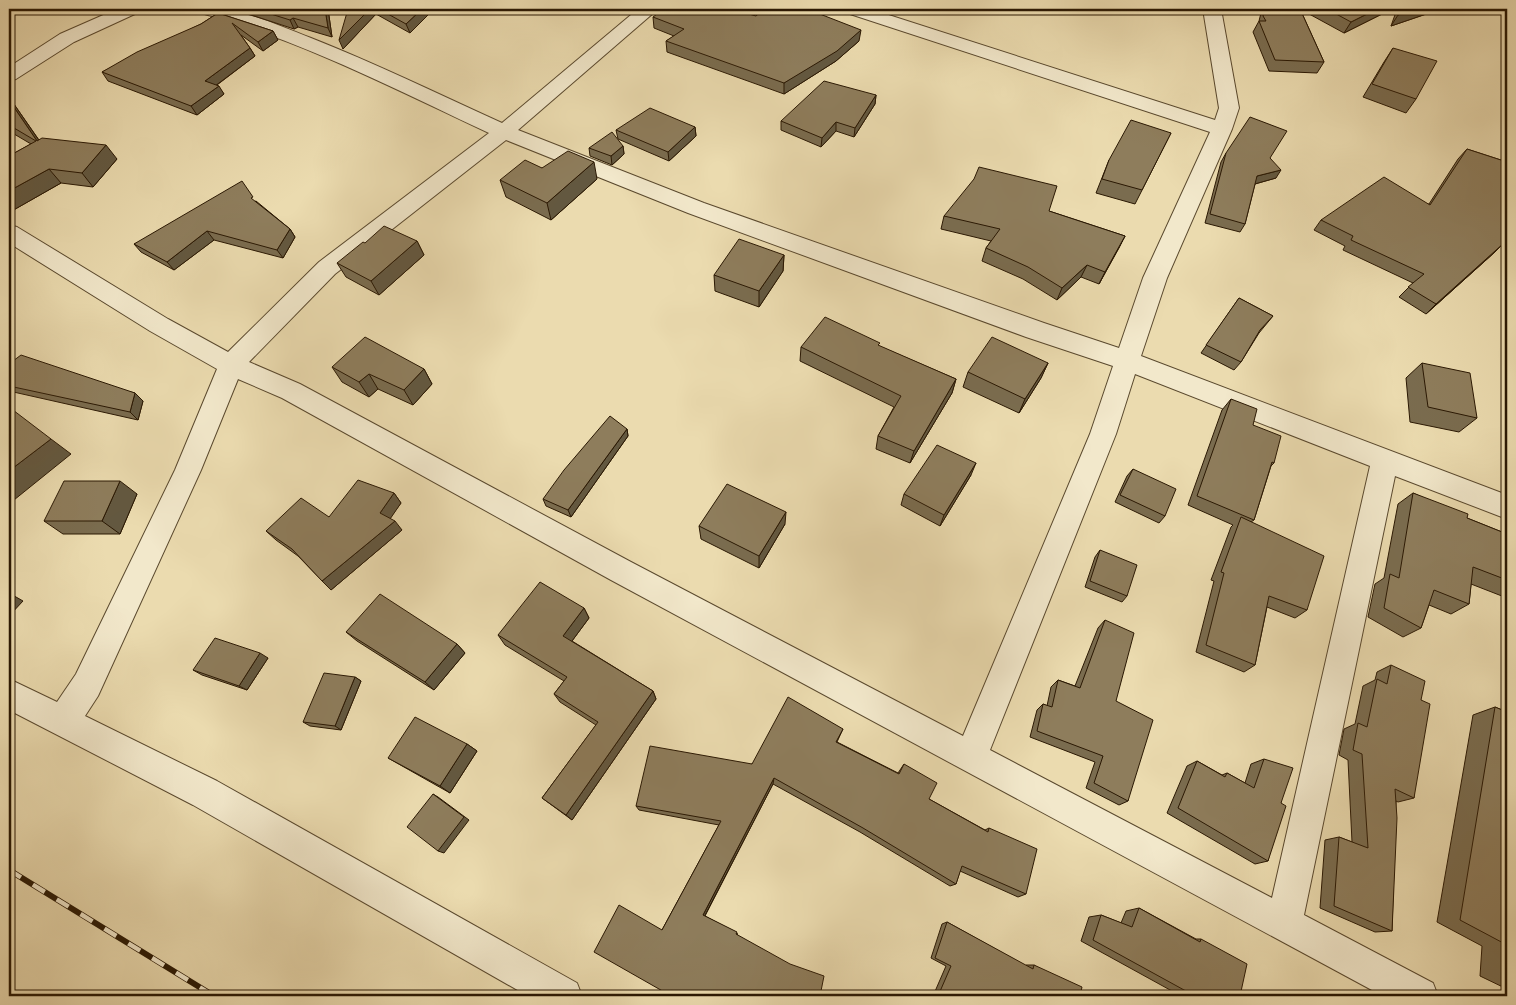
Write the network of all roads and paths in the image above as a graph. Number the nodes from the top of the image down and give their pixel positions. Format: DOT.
graph roads {
  1 [pos="131,9"];
  2 [pos="207,9"];
  3 [pos="649,9"];
  4 [pos="853,9"];
  5 [pos="1212,9"];
  6 [pos="240,15"];
  7 [pos="9,75"];
  8 [pos="1222,129"];
  9 [pos="503,132"];
  10 [pos="9,233"];
  11 [pos="1128,361"];
  12 [pos="231,365"];
  13 [pos="1385,460"];
  14 [pos="1507,507"];
  15 [pos="9,694"];
  16 [pos="62,722"];
  17 [pos="971,757"];
  18 [pos="1284,924"];
  19 [pos="564,996"];
  20 [pos="1420,996"];
  1 -- 7 [label="street"];
  2 -- 6 [label="street"];
  3 -- 9 [label="street"];
  4 -- 8 [label="street"];
  5 -- 8 [label="street"];
  6 -- 9 [label="street"];
  8 -- 11 [label="street"];
  9 -- 11 [label="street"];
  9 -- 12 [label="street"];
  10 -- 12 [label="street"];
  11 -- 13 [label="street"];
  11 -- 17 [label="street"];
  12 -- 16 [label="street"];
  12 -- 17 [label="street"];
  13 -- 14 [label="street"];
  13 -- 18 [label="street"];
  15 -- 16 [label="street"];
  16 -- 19 [label="street"];
  17 -- 18 [label="street"];
  18 -- 20 [label="street"];
}
